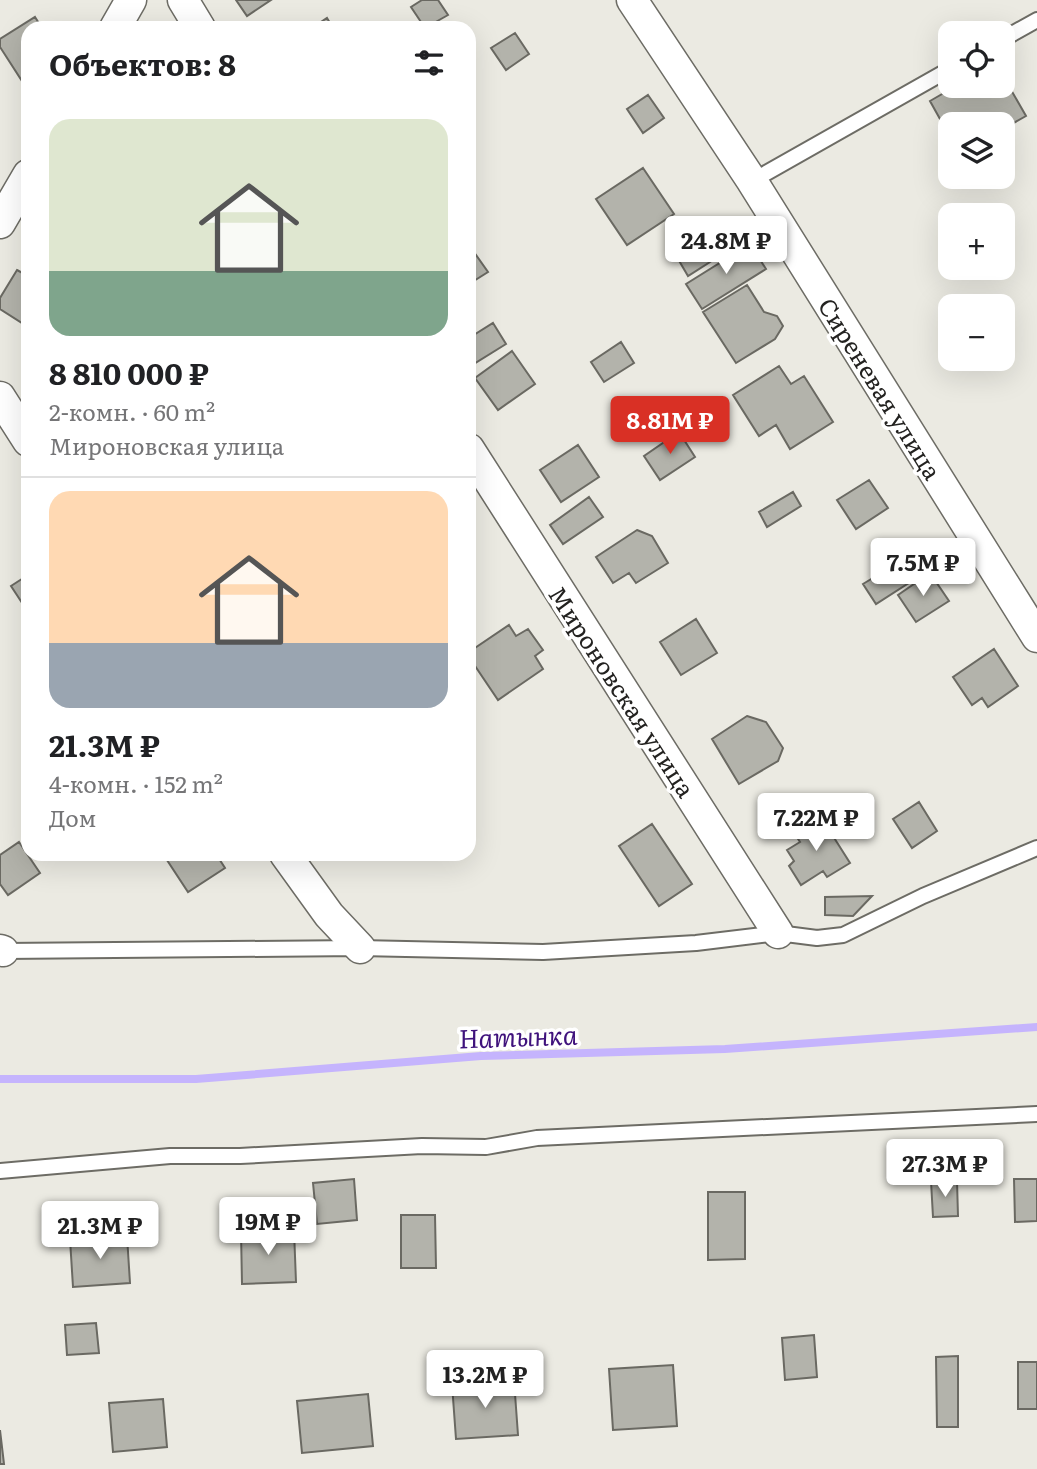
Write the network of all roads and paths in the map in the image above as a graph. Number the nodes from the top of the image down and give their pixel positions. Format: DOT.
graph roads {
  1 [pos="131,0"];
  2 [pos="183,0"];
  3 [pos="632,0"];
  4 [pos="1037,20"];
  5 [pos="119,21"];
  6 [pos="196,21"];
  7 [pos="1015,32"];
  8 [pos="938,76"];
  9 [pos="752,181"];
  10 [pos="21,187"];
  11 [pos="0,223"];
  12 [pos="0,397"];
  13 [pos="21,430"];
  14 [pos="476,460"];
  15 [pos="1037,637"];
  16 [pos="1037,848"];
  17 [pos="290,861"];
  18 [pos="778,933"];
  19 [pos="360,948"];
  20 [pos="2,951"];
  21 [pos="1037,1114"];
  22 [pos="0,1171"];
  1 -- 5 [label="street"];
  2 -- 6 [label="street"];
  3 -- 9 [label="street, Сиреневая улица"];
  4 -- 7 [label="lane"];
  8 -- 9 [label="lane"];
  9 -- 15 [label="street, Сиреневая улица"];
  10 -- 11 [label="street"];
  12 -- 13 [label="street"];
  14 -- 18 [label="street, Мироновская улица"];
  16 -- 18 [label="lane"];
  17 -- 19 [label="street"];
  18 -- 19 [label="lane"];
  19 -- 20 [label="lane"];
  21 -- 22 [label="lane"];
}
